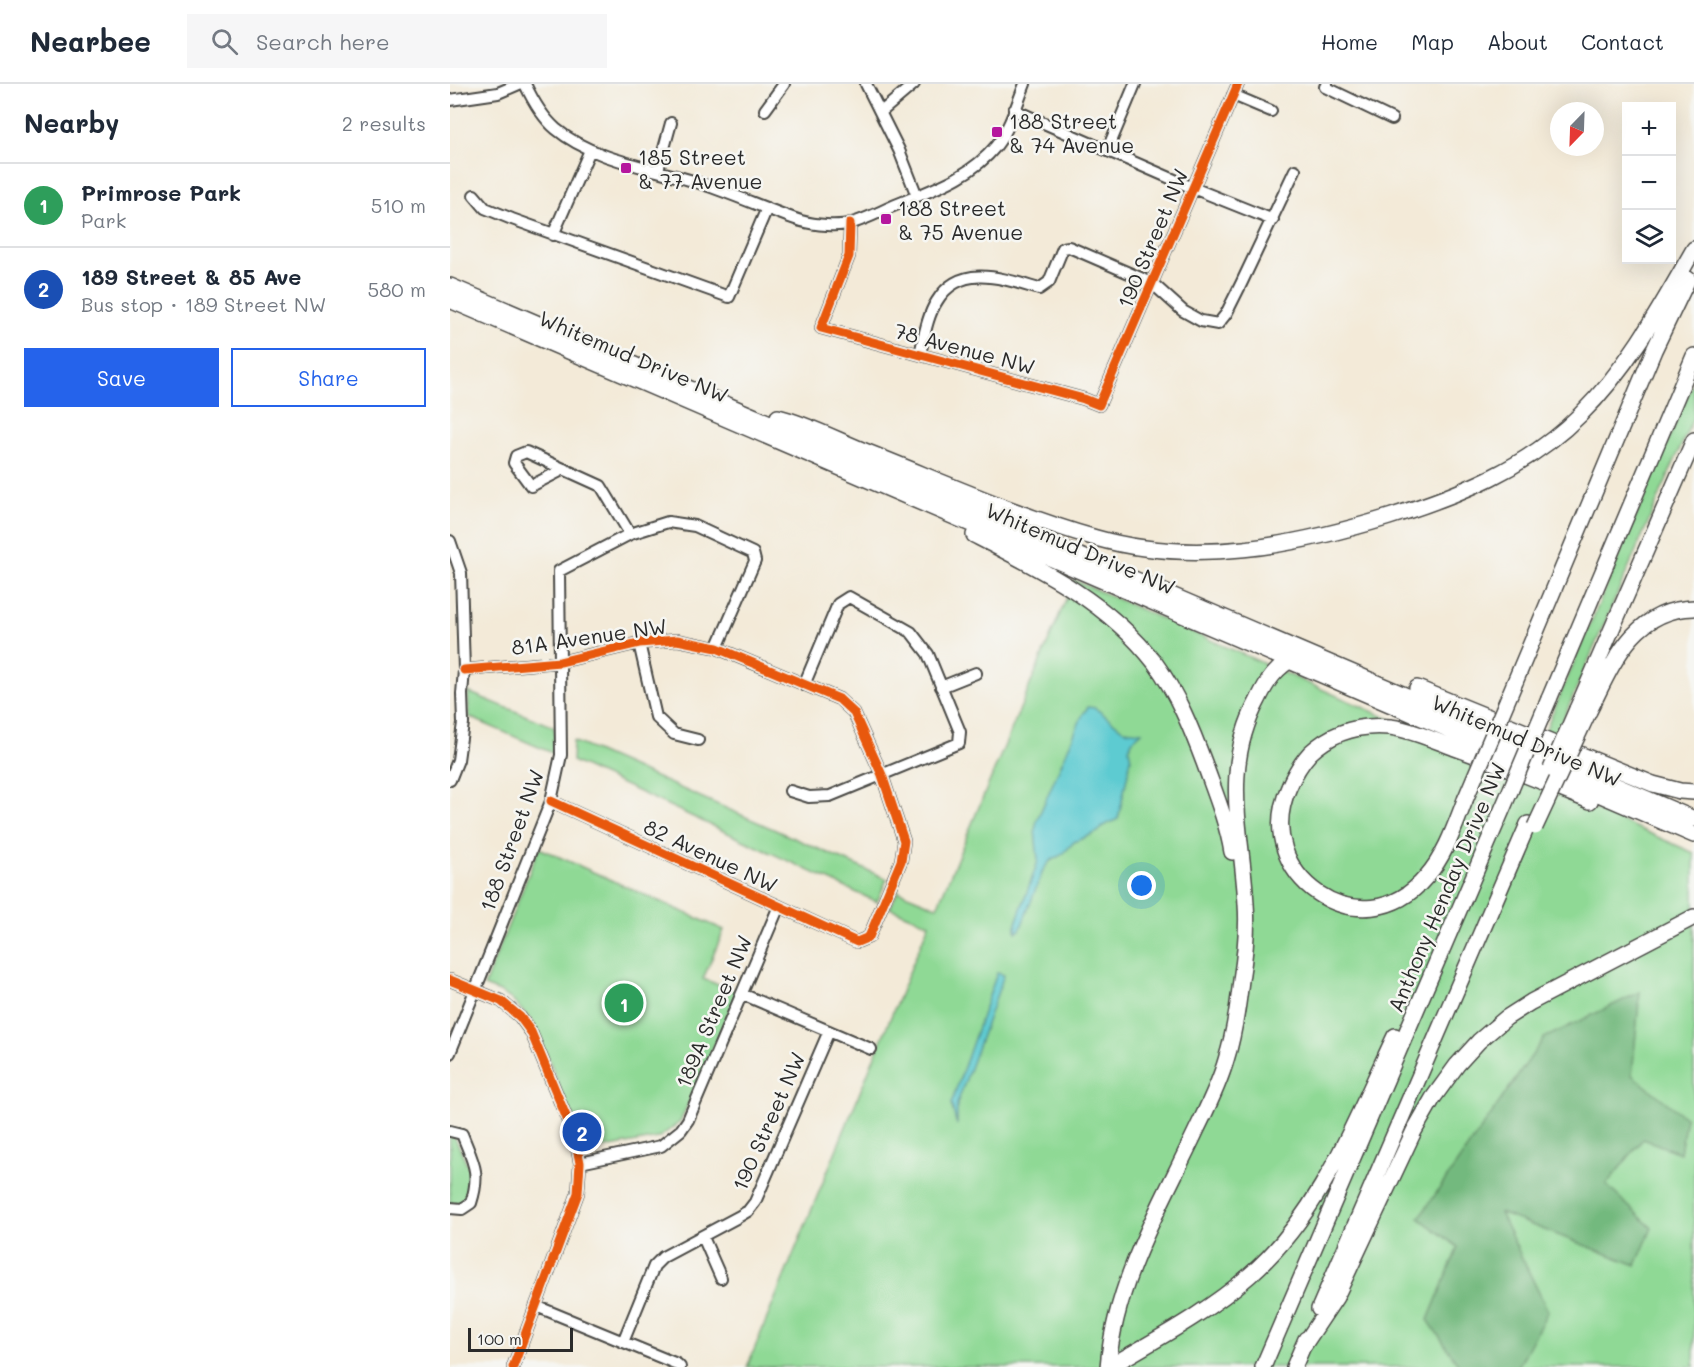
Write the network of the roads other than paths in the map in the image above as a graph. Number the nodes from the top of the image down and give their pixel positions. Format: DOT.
graph roads {
  1 [pos="519,84"];
  2 [pos="525,84"];
  3 [pos="784,84"];
  4 [pos="866,84"];
  5 [pos="914,84"];
  6 [pos="1026,84"];
  7 [pos="1135,84"];
  8 [pos="1326,85"];
  9 [pos="1236,89"];
  10 [pos="450,100"];
  11 [pos="765,110"];
  12 [pos="1014,110"];
  13 [pos="1271,111"];
  14 [pos="881,112"];
  15 [pos="1392,119"];
  16 [pos="671,123"];
  17 [pos="590,150"];
  18 [pos="1107,151"];
  19 [pos="658,170"];
  20 [pos="1295,170"];
  21 [pos="1194,189"];
  22 [pos="474,195"];
  23 [pos="917,196"];
  24 [pos="767,208"];
  25 [pos="1273,220"];
  26 [pos="850,224"];
  27 [pos="553,235"];
  28 [pos="1694,249"];
  29 [pos="1694,266"];
  30 [pos="1152,283"];
  31 [pos="450,286"];
  32 [pos="450,300"];
  33 [pos="920,354"];
  34 [pos="1694,356"];
  35 [pos="1099,405"];
  36 [pos="732,407"];
  37 [pos="1694,440"];
  38 [pos="836,465"];
  39 [pos="564,468"];
  40 [pos="630,534"];
  41 [pos="450,541"];
  42 [pos="450,599"];
  43 [pos="462,599"];
  44 [pos="1181,599"];
  45 [pos="1694,608"];
  46 [pos="639,643"];
  47 [pos="717,648"];
  48 [pos="1309,653"];
  49 [pos="1290,660"];
  50 [pos="560,662"];
  51 [pos="464,670"];
  52 [pos="976,673"];
  53 [pos="804,685"];
  54 [pos="941,687"];
  55 [pos="1583,711"];
  56 [pos="698,740"];
  57 [pos="454,758"];
  58 [pos="882,775"];
  59 [pos="450,780"];
  60 [pos="790,791"];
  61 [pos="1694,792"];
  62 [pos="550,801"];
  63 [pos="1694,819"];
  64 [pos="1694,835"];
  65 [pos="1694,843"];
  66 [pos="779,906"];
  67 [pos="1694,917"];
  68 [pos="857,942"];
  69 [pos="1435,966"];
  70 [pos="450,980"];
  71 [pos="1242,980"];
  72 [pos="475,990"];
  73 [pos="742,994"];
  74 [pos="828,1031"];
  75 [pos="871,1050"];
  76 [pos="450,1053"];
  77 [pos="450,1131"];
  78 [pos="580,1163"];
  79 [pos="450,1208"];
  80 [pos="703,1237"];
  81 [pos="721,1278"];
  82 [pos="536,1306"];
  83 [pos="623,1342"];
  84 [pos="1302,1348"];
  85 [pos="513,1367"];
  86 [pos="680,1367"];
  87 [pos="1108,1367"];
  88 [pos="1263,1367"];
  89 [pos="1294,1367"];
  1 -- 10 [label="street"];
  2 -- 17 [label="street"];
  3 -- 11 [label="street"];
  4 -- 14 [label="street"];
  5 -- 14 [label="street"];
  6 -- 12 [label="street"];
  7 -- 18 [label="street"];
  8 -- 15 [label="street"];
  9 -- 13 [label="street"];
  9 -- 21 [label="street, 190 Street NW"];
  12 -- 18 [label="street"];
  12 -- 23 [label="street"];
  14 -- 23 [label="street"];
  16 -- 19 [label="street"];
  17 -- 19 [label="street"];
  17 -- 27 [label="street"];
  18 -- 21 [label="street"];
  19 -- 24 [label="street"];
  20 -- 25 [label="street"];
  21 -- 25 [label="street"];
  21 -- 30 [label="street, 190 Street NW"];
  22 -- 27 [label="street"];
  23 -- 26 [label="street"];
  24 -- 26 [label="street"];
  24 -- 27 [label="street"];
  25 -- 30 [label="street"];
  26 -- 33 [label="street, 78 Avenue NW"];
  28 -- 36 [label="highway"];
  29 -- 65 [label="highway, bridge"];
  30 -- 33 [label="street"];
  30 -- 35 [label="street, 190 Street NW"];
  31 -- 36 [label="highway, Whitemud Drive NW"];
  32 -- 38 [label="highway, Whitemud Drive NW"];
  33 -- 35 [label="street, 78 Avenue NW"];
  34 -- 69 [label="highway, Anthony Henday Drive NW, bridge"];
  36 -- 44 [label="highway, Whitemud Drive NW"];
  37 -- 55 [label="highway"];
  38 -- 49 [label="highway, Whitemud Drive NW"];
  38 -- 71 [label="highway"];
  39 -- 40 [label="street"];
  40 -- 47 [label="street, 188 Street NW"];
  40 -- 50 [label="street, 188 Street NW"];
  41 -- 43 [label="street"];
  42 -- 43 [label="street"];
  43 -- 51 [label="street"];
  44 -- 48 [label="highway, Whitemud Drive NW"];
  44 -- 61 [label="highway"];
  45 -- 55 [label="highway"];
  46 -- 47 [label="street, 81A Avenue NW"];
  46 -- 50 [label="street, 81A Avenue NW"];
  46 -- 56 [label="street"];
  47 -- 53 [label="street, 81A Avenue NW"];
  48 -- 49 [label="highway"];
  48 -- 63 [label="highway, Whitemud Drive NW"];
  49 -- 64 [label="highway, Whitemud Drive NW"];
  49 -- 71 [label="highway"];
  50 -- 51 [label="street, 81A Avenue NW"];
  50 -- 62 [label="street, 188 Street NW"];
  51 -- 57 [label="street"];
  52 -- 54 [label="street"];
  53 -- 54 [label="street"];
  53 -- 58 [label="street, 81A Avenue NW"];
  54 -- 58 [label="street"];
  55 -- 84 [label="highway, bridge"];
  57 -- 59 [label="street"];
  58 -- 60 [label="street"];
  58 -- 68 [label="street, 81A Avenue NW"];
  62 -- 66 [label="street, 82 Avenue NW"];
  62 -- 72 [label="street, 188 Street NW"];
  66 -- 68 [label="street, 82 Avenue NW"];
  66 -- 73 [label="street, 189A Street NW"];
  67 -- 84 [label="highway"];
  69 -- 87 [label="highway"];
  69 -- 88 [label="highway, Anthony Henday Drive NW"];
  70 -- 72 [label="street"];
  71 -- 87 [label="highway"];
  72 -- 76 [label="street, 188 Street NW"];
  72 -- 78 [label="street"];
  73 -- 74 [label="street"];
  73 -- 78 [label="street, 189A Street NW"];
  74 -- 75 [label="street"];
  74 -- 80 [label="street, 190 Street NW"];
  77 -- 79 [label="street"];
  78 -- 82 [label="street"];
  80 -- 81 [label="street"];
  80 -- 83 [label="street, 190 Street NW"];
  82 -- 83 [label="street"];
  82 -- 85 [label="street"];
  83 -- 86 [label="street"];
  84 -- 89 [label="highway"];
}
